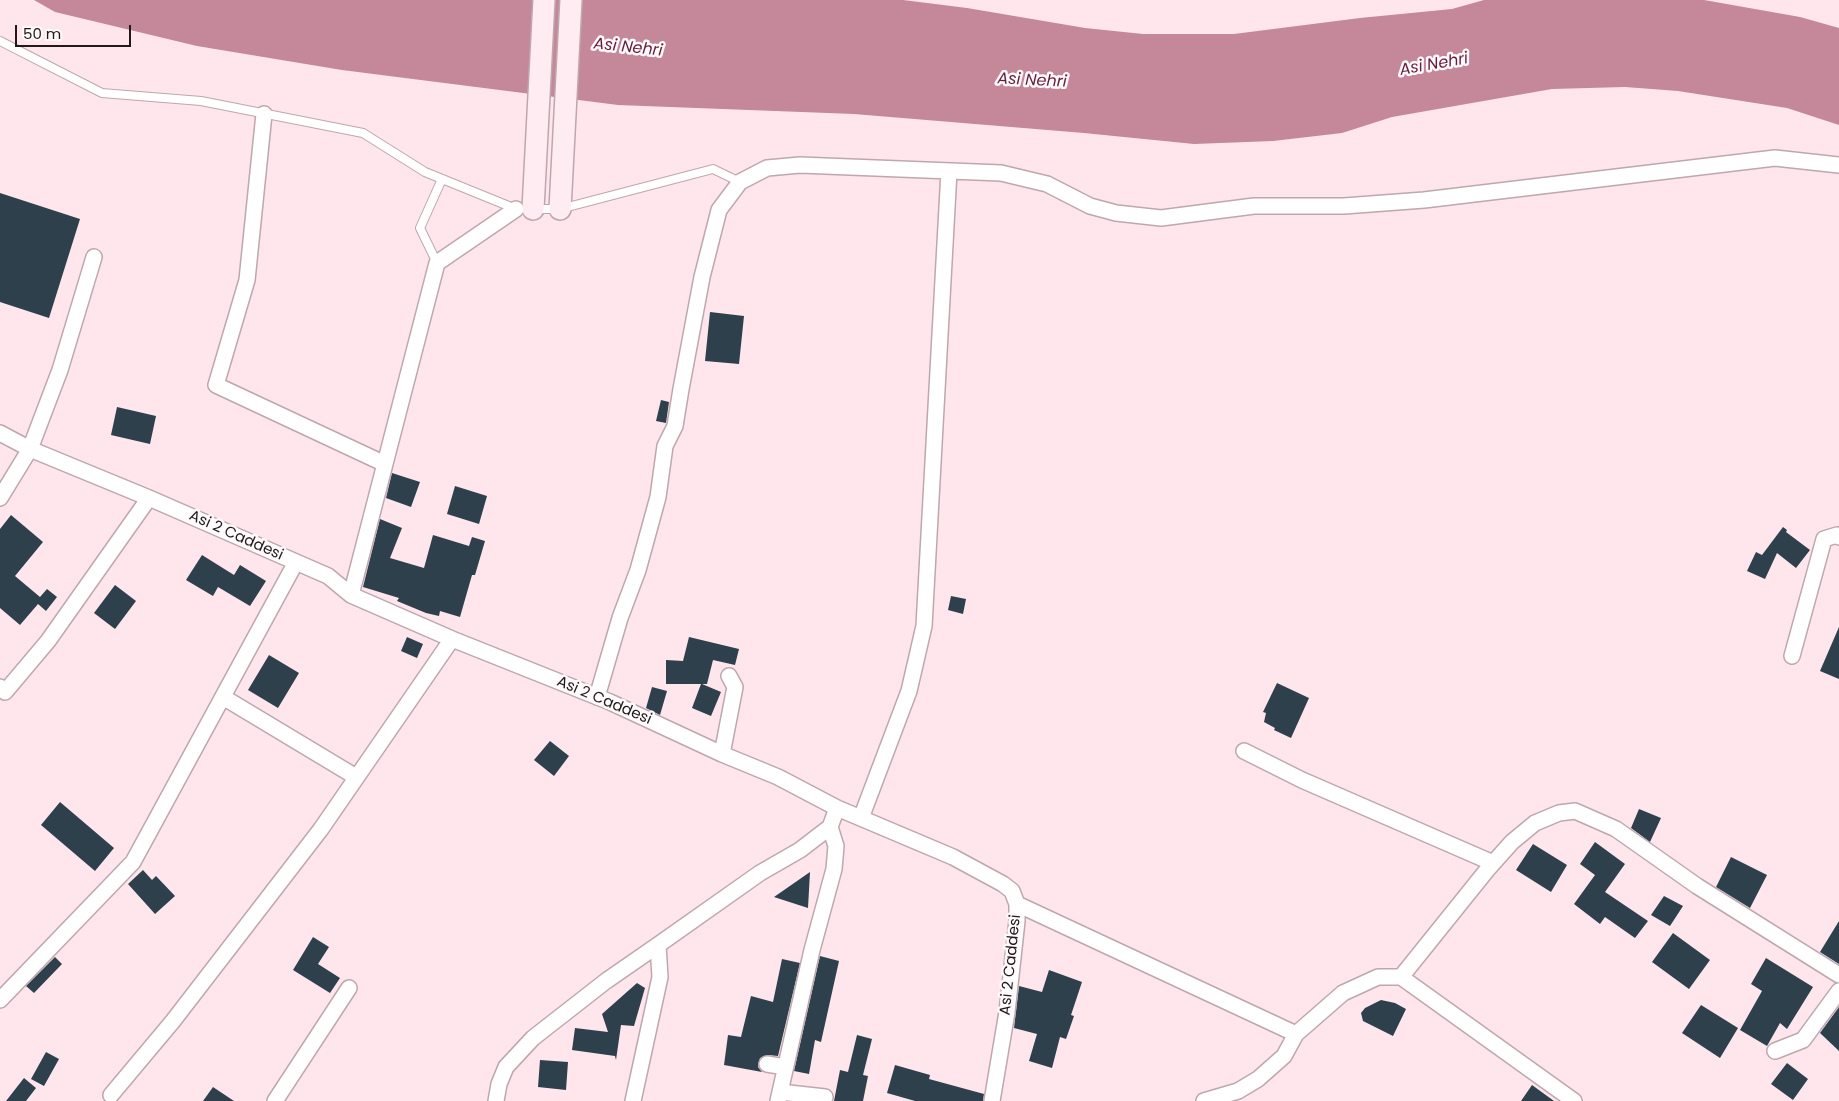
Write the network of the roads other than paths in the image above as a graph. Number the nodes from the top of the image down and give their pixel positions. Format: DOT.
graph roads {
  1 [pos="544,0"];
  2 [pos="571,0"];
  3 [pos="0,41"];
  4 [pos="264,114"];
  5 [pos="1839,165"];
  6 [pos="949,171"];
  7 [pos="442,179"];
  8 [pos="740,182"];
  9 [pos="524,209"];
  10 [pos="560,209"];
  11 [pos="94,257"];
  12 [pos="437,263"];
  13 [pos="0,433"];
  14 [pos="30,449"];
  15 [pos="385,464"];
  16 [pos="0,498"];
  17 [pos="149,498"];
  18 [pos="1839,537"];
  19 [pos="296,562"];
  20 [pos="351,595"];
  21 [pos="452,639"];
  22 [pos="1792,656"];
  23 [pos="729,676"];
  24 [pos="2,692"];
  25 [pos="223,697"];
  26 [pos="597,697"];
  27 [pos="1244,751"];
  28 [pos="722,754"];
  29 [pos="356,777"];
  30 [pos="837,808"];
  31 [pos="861,818"];
  32 [pos="830,827"];
  33 [pos="1493,863"];
  34 [pos="1016,904"];
  35 [pos="658,944"];
  36 [pos="1839,975"];
  37 [pos="1401,977"];
  38 [pos="349,988"];
  39 [pos="1839,991"];
  40 [pos="0,1000"];
  41 [pos="1296,1034"];
  42 [pos="1775,1051"];
  43 [pos="767,1064"];
  44 [pos="785,1067"];
  45 [pos="779,1097"];
  46 [pos="824,1097"];
  47 [pos="113,1099"];
  48 [pos="275,1101"];
  49 [pos="496,1101"];
  50 [pos="633,1101"];
  51 [pos="992,1101"];
  52 [pos="1204,1101"];
  53 [pos="1574,1101"];
  1 -- 9 [label="street"];
  2 -- 10 [label="street"];
  3 -- 4 [label="lane"];
  4 -- 7 [label="lane"];
  4 -- 15 [label="street"];
  5 -- 6 [label="street"];
  6 -- 8 [label="street"];
  6 -- 31 [label="street"];
  7 -- 9 [label="lane"];
  7 -- 12 [label="lane"];
  8 -- 10 [label="lane"];
  8 -- 26 [label="street"];
  9 -- 10 [label="lane"];
  9 -- 12 [label="street"];
  11 -- 14 [label="street"];
  12 -- 15 [label="street"];
  13 -- 14 [label="street, Asi 2 Caddesi"];
  14 -- 16 [label="street"];
  14 -- 17 [label="street, Asi 2 Caddesi"];
  15 -- 20 [label="street"];
  17 -- 19 [label="street, Asi 2 Caddesi"];
  17 -- 24 [label="street"];
  18 -- 22 [label="street"];
  19 -- 20 [label="street, Asi 2 Caddesi"];
  19 -- 25 [label="street"];
  20 -- 21 [label="street, Asi 2 Caddesi"];
  21 -- 26 [label="street, Asi 2 Caddesi"];
  21 -- 29 [label="street"];
  23 -- 28 [label="street"];
  25 -- 29 [label="street"];
  25 -- 40 [label="street"];
  26 -- 28 [label="street, Asi 2 Caddesi"];
  27 -- 33 [label="street"];
  28 -- 30 [label="street, Asi 2 Caddesi"];
  29 -- 47 [label="street"];
  30 -- 31 [label="street, Asi 2 Caddesi"];
  30 -- 32 [label="street"];
  31 -- 34 [label="street, Asi 2 Caddesi"];
  32 -- 35 [label="street"];
  32 -- 44 [label="street"];
  33 -- 36 [label="street"];
  33 -- 37 [label="street"];
  34 -- 41 [label="street"];
  34 -- 51 [label="street, Asi 2 Caddesi"];
  35 -- 49 [label="street"];
  35 -- 50 [label="street"];
  37 -- 41 [label="street"];
  37 -- 53 [label="street"];
  38 -- 48 [label="street"];
  39 -- 42 [label="street"];
  41 -- 52 [label="street"];
  43 -- 44 [label="street"];
  44 -- 45 [label="street"];
  45 -- 46 [label="street"];
}
